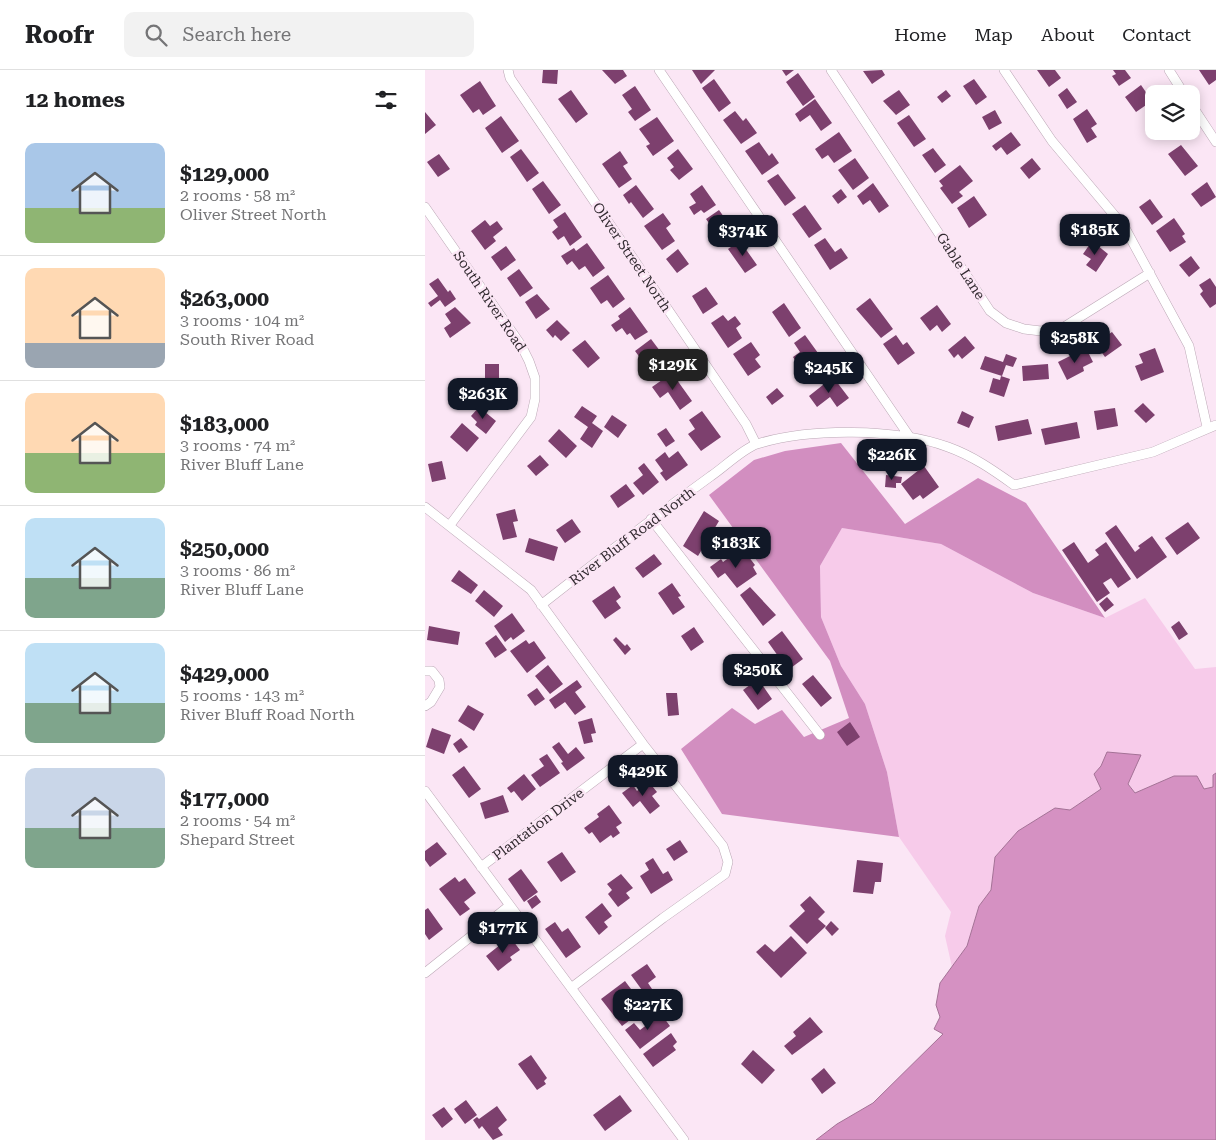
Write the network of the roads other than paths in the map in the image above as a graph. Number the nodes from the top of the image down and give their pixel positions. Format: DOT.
graph roads {
  1 [pos="507,70"];
  2 [pos="659,70"];
  3 [pos="831,70"];
  4 [pos="1003,70"];
  5 [pos="1169,70"];
  6 [pos="1178,85"];
  7 [pos="1200,118"];
  8 [pos="1216,142"];
  9 [pos="425,206"];
  10 [pos="1150,273"];
  11 [pos="1212,426"];
  12 [pos="909,436"];
  13 [pos="755,444"];
  14 [pos="425,507"];
  15 [pos="651,519"];
  16 [pos="450,525"];
  17 [pos="541,605"];
  18 [pos="425,671"];
  19 [pos="425,706"];
  20 [pos="820,735"];
  21 [pos="643,744"];
  22 [pos="425,791"];
  23 [pos="481,867"];
  24 [pos="509,906"];
  25 [pos="426,971"];
  26 [pos="571,988"];
  27 [pos="684,1140"];
  1 -- 13 [label="street, Oliver Street North"];
  2 -- 12 [label="street"];
  3 -- 10 [label="street, Gable Lane"];
  4 -- 10 [label="street"];
  5 -- 6 [label="street"];
  7 -- 8 [label="street"];
  9 -- 16 [label="street, South River Road"];
  10 -- 11 [label="street"];
  11 -- 12 [label="street, River Bluff Road North"];
  12 -- 13 [label="street, River Bluff Road North"];
  13 -- 15 [label="street, River Bluff Road North"];
  14 -- 16 [label="street"];
  15 -- 17 [label="street, River Bluff Road North"];
  15 -- 20 [label="street"];
  16 -- 17 [label="street"];
  17 -- 21 [label="street"];
  18 -- 19 [label="street"];
  21 -- 23 [label="street, Plantation Drive"];
  21 -- 26 [label="street"];
  22 -- 23 [label="street"];
  23 -- 24 [label="street"];
  24 -- 25 [label="street"];
  24 -- 26 [label="street"];
  26 -- 27 [label="street"];
}
